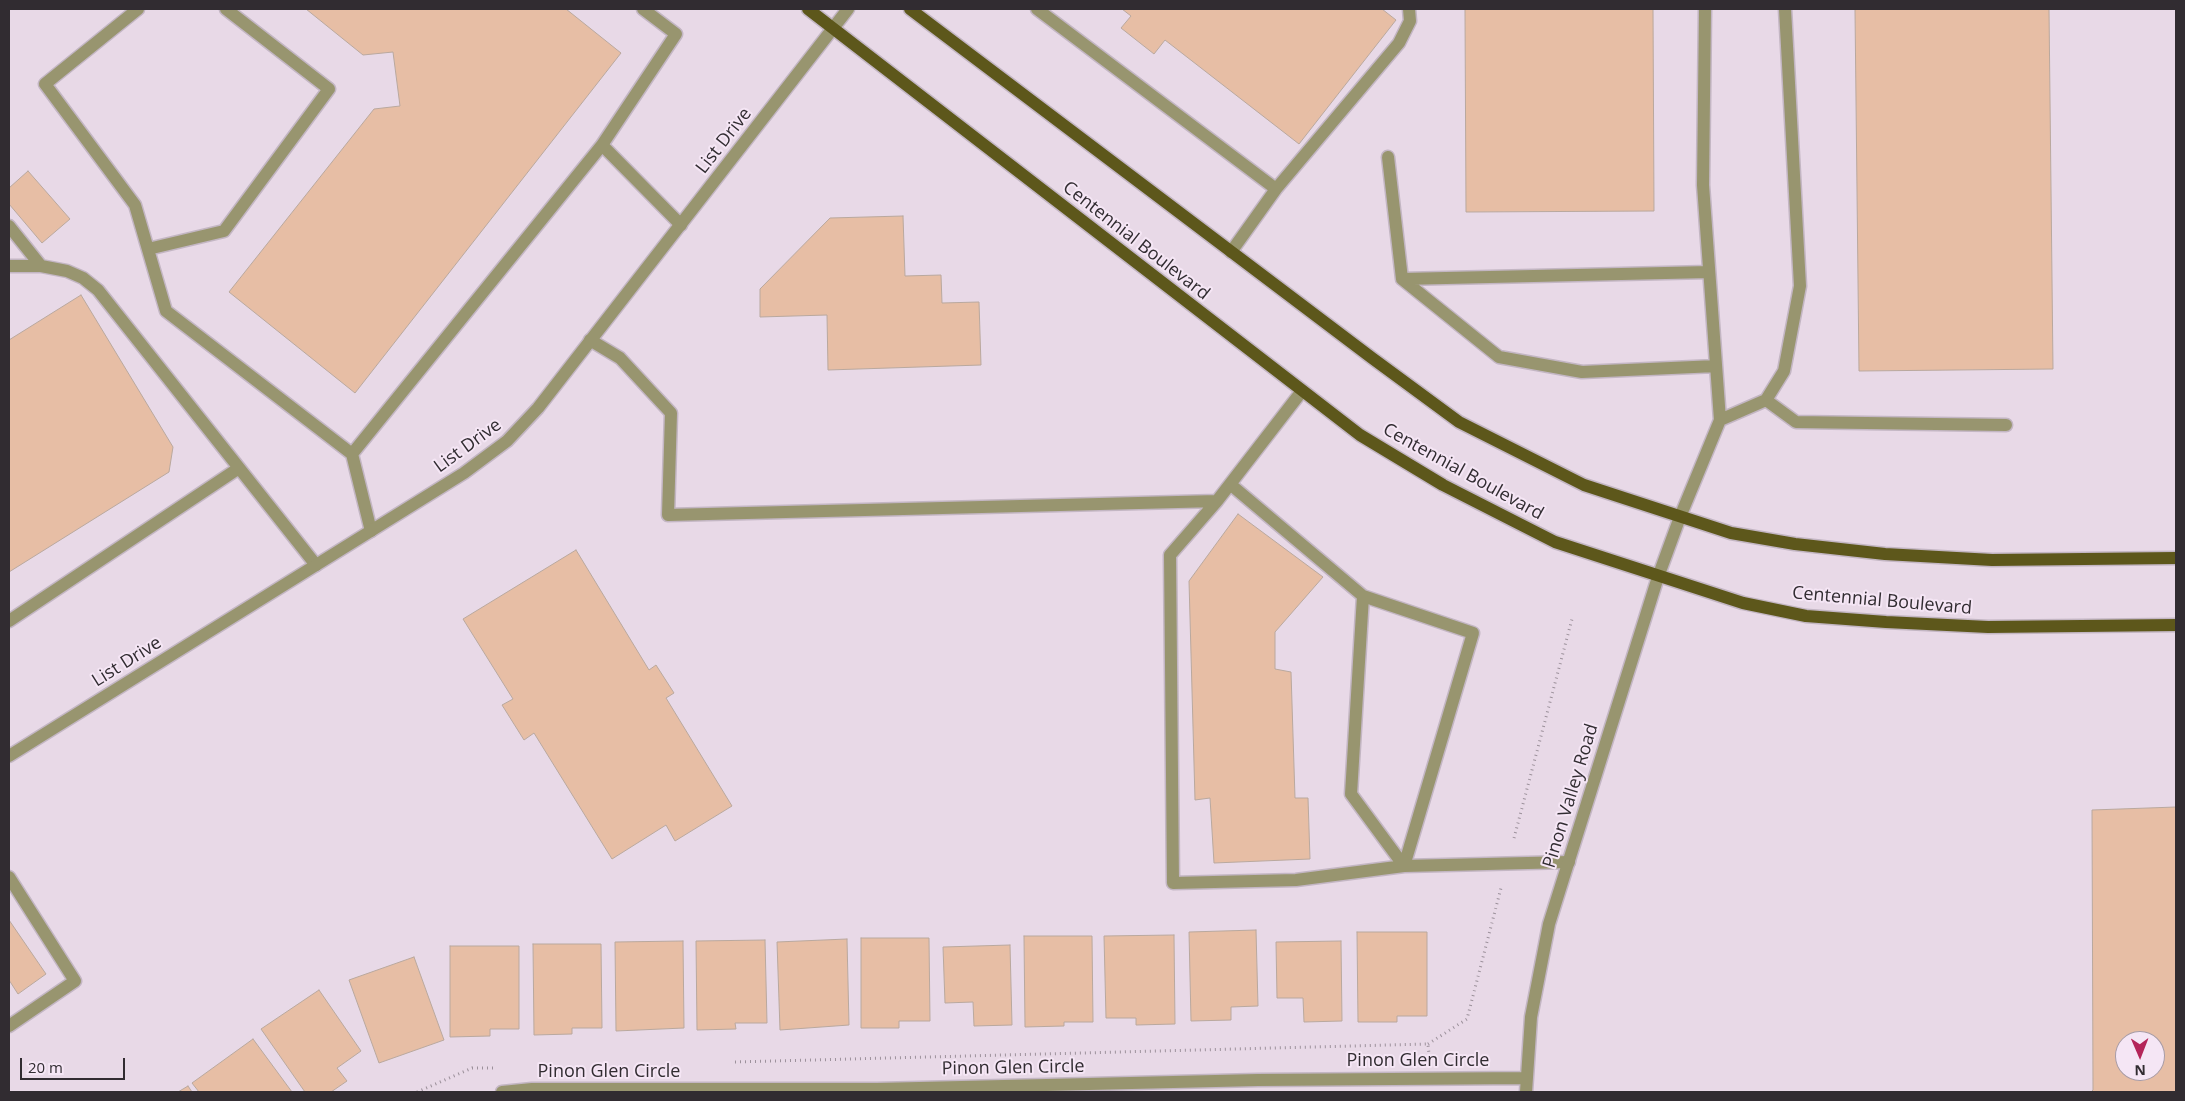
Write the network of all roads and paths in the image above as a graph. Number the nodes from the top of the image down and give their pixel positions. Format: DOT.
graph roads {
  1 [pos="138,9"];
  2 [pos="226,9"];
  3 [pos="643,9"];
  4 [pos="808,9"];
  5 [pos="848,9"];
  6 [pos="910,9"];
  7 [pos="1037,9"];
  8 [pos="1409,9"];
  9 [pos="1705,9"];
  10 [pos="1785,9"];
  11 [pos="832,28"];
  12 [pos="602,145"];
  13 [pos="1388,157"];
  14 [pos="1276,189"];
  15 [pos="681,224"];
  16 [pos="9,226"];
  17 [pos="148,248"];
  18 [pos="1231,252"];
  19 [pos="9,266"];
  20 [pos="42,266"];
  21 [pos="1709,272"];
  22 [pos="1402,279"];
  23 [pos="590,340"];
  24 [pos="1716,366"];
  25 [pos="1302,391"];
  26 [pos="1766,400"];
  27 [pos="1720,420"];
  28 [pos="2006,425"];
  29 [pos="352,454"];
  30 [pos="239,468"];
  31 [pos="1230,484"];
  32 [pos="1217,501"];
  33 [pos="1680,517"];
  34 [pos="371,531"];
  35 [pos="2176,558"];
  36 [pos="316,565"];
  37 [pos="1658,577"];
  38 [pos="1364,596"];
  39 [pos="9,621"];
  40 [pos="2176,625"];
  41 [pos="9,756"];
  42 [pos="1569,862"];
  43 [pos="1404,866"];
  44 [pos="9,877"];
  45 [pos="9,1026"];
  46 [pos="731,1062"];
  47 [pos="502,1068"];
  48 [pos="1526,1078"];
  49 [pos="1430,1079"];
  50 [pos="1258,1086"];
  51 [pos="877,1091"];
  52 [pos="417,1092"];
  53 [pos="502,1092"];
  54 [pos="1526,1092"];
  1 -- 17 [label="street"];
  2 -- 17 [label="street"];
  3 -- 12 [label="street"];
  4 -- 11 [label="main road, Centennial Boulevard"];
  5 -- 11 [label="street, List Drive"];
  6 -- 18 [label="main road"];
  7 -- 14 [label="street"];
  8 -- 14 [label="street"];
  9 -- 21 [label="street"];
  10 -- 26 [label="street"];
  11 -- 15 [label="street, List Drive"];
  11 -- 25 [label="main road, Centennial Boulevard"];
  12 -- 15 [label="street"];
  12 -- 29 [label="street"];
  13 -- 22 [label="street"];
  14 -- 18 [label="street"];
  15 -- 23 [label="street, List Drive"];
  16 -- 20 [label="street"];
  17 -- 29 [label="street"];
  18 -- 33 [label="main road"];
  19 -- 20 [label="street"];
  20 -- 30 [label="street"];
  21 -- 22 [label="street"];
  21 -- 24 [label="street"];
  22 -- 24 [label="street"];
  23 -- 32 [label="street"];
  23 -- 34 [label="street, List Drive"];
  24 -- 27 [label="street"];
  25 -- 31 [label="street"];
  25 -- 37 [label="main road, Centennial Boulevard"];
  26 -- 27 [label="street"];
  26 -- 28 [label="street"];
  27 -- 33 [label="street, Pinon Valley Road"];
  29 -- 34 [label="street"];
  30 -- 36 [label="street"];
  30 -- 39 [label="street"];
  31 -- 32 [label="street"];
  31 -- 38 [label="street"];
  32 -- 43 [label="street"];
  33 -- 35 [label="main road"];
  33 -- 37 [label="street, Pinon Valley Road"];
  34 -- 36 [label="street, List Drive"];
  36 -- 41 [label="street, List Drive"];
  37 -- 40 [label="main road, Centennial Boulevard"];
  37 -- 42 [label="street, Pinon Valley Road"];
  38 -- 43 [label="street"];
  38 -- 43 [label="street"];
  42 -- 43 [label="street"];
  42 -- 48 [label="street, Pinon Valley Road"];
  44 -- 45 [label="street"];
  46 -- 49 [label="path"];
  47 -- 52 [label="path"];
  48 -- 49 [label="street, Pinon Glen Circle"];
  48 -- 54 [label="street, Pinon Valley Road"];
  49 -- 50 [label="street, Pinon Glen Circle"];
  50 -- 51 [label="street, Pinon Glen Circle"];
  51 -- 53 [label="street, Pinon Glen Circle"];
}
